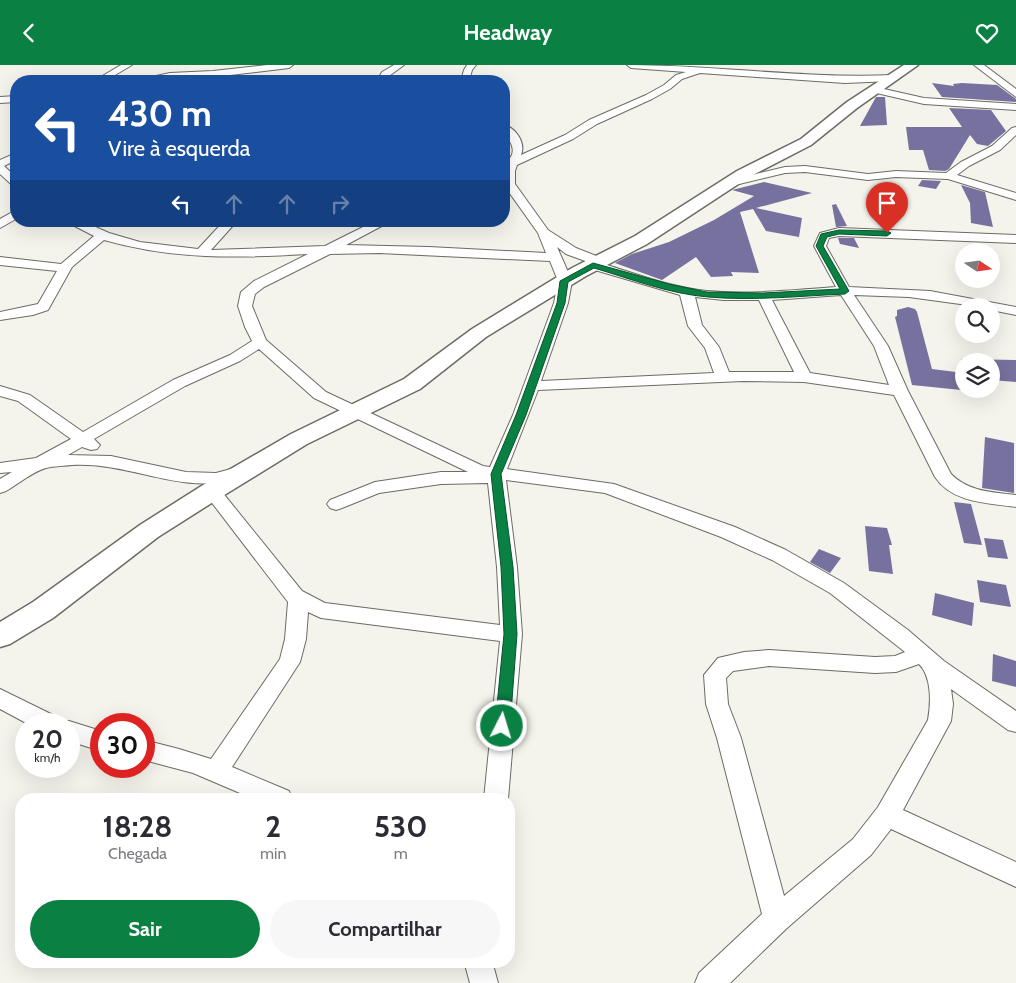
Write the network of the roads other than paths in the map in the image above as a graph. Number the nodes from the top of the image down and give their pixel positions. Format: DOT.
graph roads {
  1 [pos="128,65"];
  2 [pos="289,65"];
  3 [pos="631,65"];
  4 [pos="715,65"];
  5 [pos="912,65"];
  6 [pos="978,65"];
  7 [pos="382,67"];
  8 [pos="396,67"];
  9 [pos="232,69"];
  10 [pos="703,70"];
  11 [pos="110,75"];
  12 [pos="179,75"];
  13 [pos="993,76"];
  14 [pos="1008,78"];
  15 [pos="877,84"];
  16 [pos="1016,94"];
  17 [pos="1016,107"];
  18 [pos="1016,130"];
  19 [pos="510,134"];
  20 [pos="510,162"];
  21 [pos="510,164"];
  22 [pos="0,168"];
  23 [pos="949,176"];
  24 [pos="10,177"];
  25 [pos="731,183"];
  26 [pos="510,187"];
  27 [pos="1016,197"];
  28 [pos="82,227"];
  29 [pos="225,227"];
  30 [pos="369,227"];
  31 [pos="544,233"];
  32 [pos="102,235"];
  33 [pos="1016,239"];
  34 [pos="328,250"];
  35 [pos="201,253"];
  36 [pos="264,254"];
  37 [pos="554,257"];
  38 [pos="0,261"];
  39 [pos="596,264"];
  40 [pos="65,268"];
  41 [pos="275,276"];
  42 [pos="564,281"];
  43 [pos="686,291"];
  44 [pos="845,291"];
  45 [pos="763,295"];
  46 [pos="1016,311"];
  47 [pos="0,316"];
  48 [pos="260,342"];
  49 [pos="723,377"];
  50 [pos="804,377"];
  51 [pos="531,387"];
  52 [pos="0,391"];
  53 [pos="900,391"];
  54 [pos="356,412"];
  55 [pos="82,438"];
  56 [pos="111,461"];
  57 [pos="42,463"];
  58 [pos="0,468"];
  59 [pos="250,469"];
  60 [pos="496,476"];
  61 [pos="0,487"];
  62 [pos="212,491"];
  63 [pos="1016,501"];
  64 [pos="336,504"];
  65 [pos="299,598"];
  66 [pos="511,634"];
  67 [pos="0,635"];
  68 [pos="930,660"];
  69 [pos="0,698"];
  70 [pos="28,713"];
  71 [pos="1016,723"];
  72 [pos="155,752"];
  73 [pos="216,771"];
  74 [pos="266,793"];
  75 [pos="497,793"];
  76 [pos="887,815"];
  77 [pos="1016,875"];
  78 [pos="777,919"];
  79 [pos="480,968"];
  80 [pos="484,983"];
  81 [pos="709,983"];
  1 -- 11 [label="street"];
  2 -- 9 [label="street"];
  3 -- 10 [label="street"];
  4 -- 10 [label="street"];
  5 -- 15 [label="street"];
  6 -- 13 [label="street"];
  7 -- 8 [label="street"];
  9 -- 12 [label="street"];
  10 -- 15 [label="street"];
  10 -- 21 [label="street"];
  13 -- 14 [label="street"];
  13 -- 16 [label="street"];
  15 -- 17 [label="street"];
  15 -- 25 [label="street"];
  18 -- 23 [label="street"];
  19 -- 20 [label="street"];
  22 -- 24 [label="street"];
  23 -- 25 [label="street"];
  23 -- 27 [label="street"];
  25 -- 39 [label="street"];
  26 -- 31 [label="street"];
  28 -- 32 [label="street"];
  29 -- 35 [label="street"];
  30 -- 34 [label="street"];
  31 -- 37 [label="street"];
  31 -- 39 [label="street"];
  32 -- 35 [label="street"];
  32 -- 40 [label="street"];
  33 -- 44 [label="street"];
  34 -- 36 [label="street"];
  34 -- 37 [label="street"];
  34 -- 41 [label="street"];
  35 -- 36 [label="street"];
  36 -- 41 [label="street"];
  37 -- 42 [label="street"];
  38 -- 40 [label="street"];
  39 -- 42 [label="street"];
  39 -- 43 [label="street"];
  40 -- 47 [label="street"];
  41 -- 48 [label="street"];
  42 -- 51 [label="street"];
  42 -- 54 [label="street"];
  43 -- 45 [label="street"];
  43 -- 49 [label="street"];
  44 -- 45 [label="street"];
  44 -- 46 [label="street"];
  44 -- 53 [label="street"];
  45 -- 50 [label="street"];
  48 -- 54 [label="street"];
  48 -- 55 [label="street"];
  49 -- 50 [label="street"];
  49 -- 51 [label="street"];
  50 -- 53 [label="street"];
  51 -- 60 [label="street"];
  52 -- 55 [label="street"];
  53 -- 63 [label="street"];
  54 -- 59 [label="street"];
  54 -- 60 [label="street"];
  55 -- 56 [label="street"];
  55 -- 57 [label="street"];
  56 -- 57 [label="street"];
  56 -- 59 [label="street"];
  57 -- 58 [label="street"];
  57 -- 61 [label="street"];
  59 -- 62 [label="street"];
  60 -- 64 [label="street"];
  60 -- 66 [label="street"];
  60 -- 68 [label="street"];
  62 -- 65 [label="street"];
  62 -- 67 [label="street"];
  65 -- 66 [label="street"];
  65 -- 73 [label="street"];
  66 -- 75 [label="street"];
  68 -- 71 [label="street"];
  68 -- 76 [label="street"];
  68 -- 78 [label="street"];
  69 -- 70 [label="street"];
  72 -- 73 [label="street"];
  73 -- 74 [label="street"];
  76 -- 77 [label="street"];
  76 -- 78 [label="street"];
  78 -- 81 [label="street"];
  79 -- 80 [label="street"];
}
